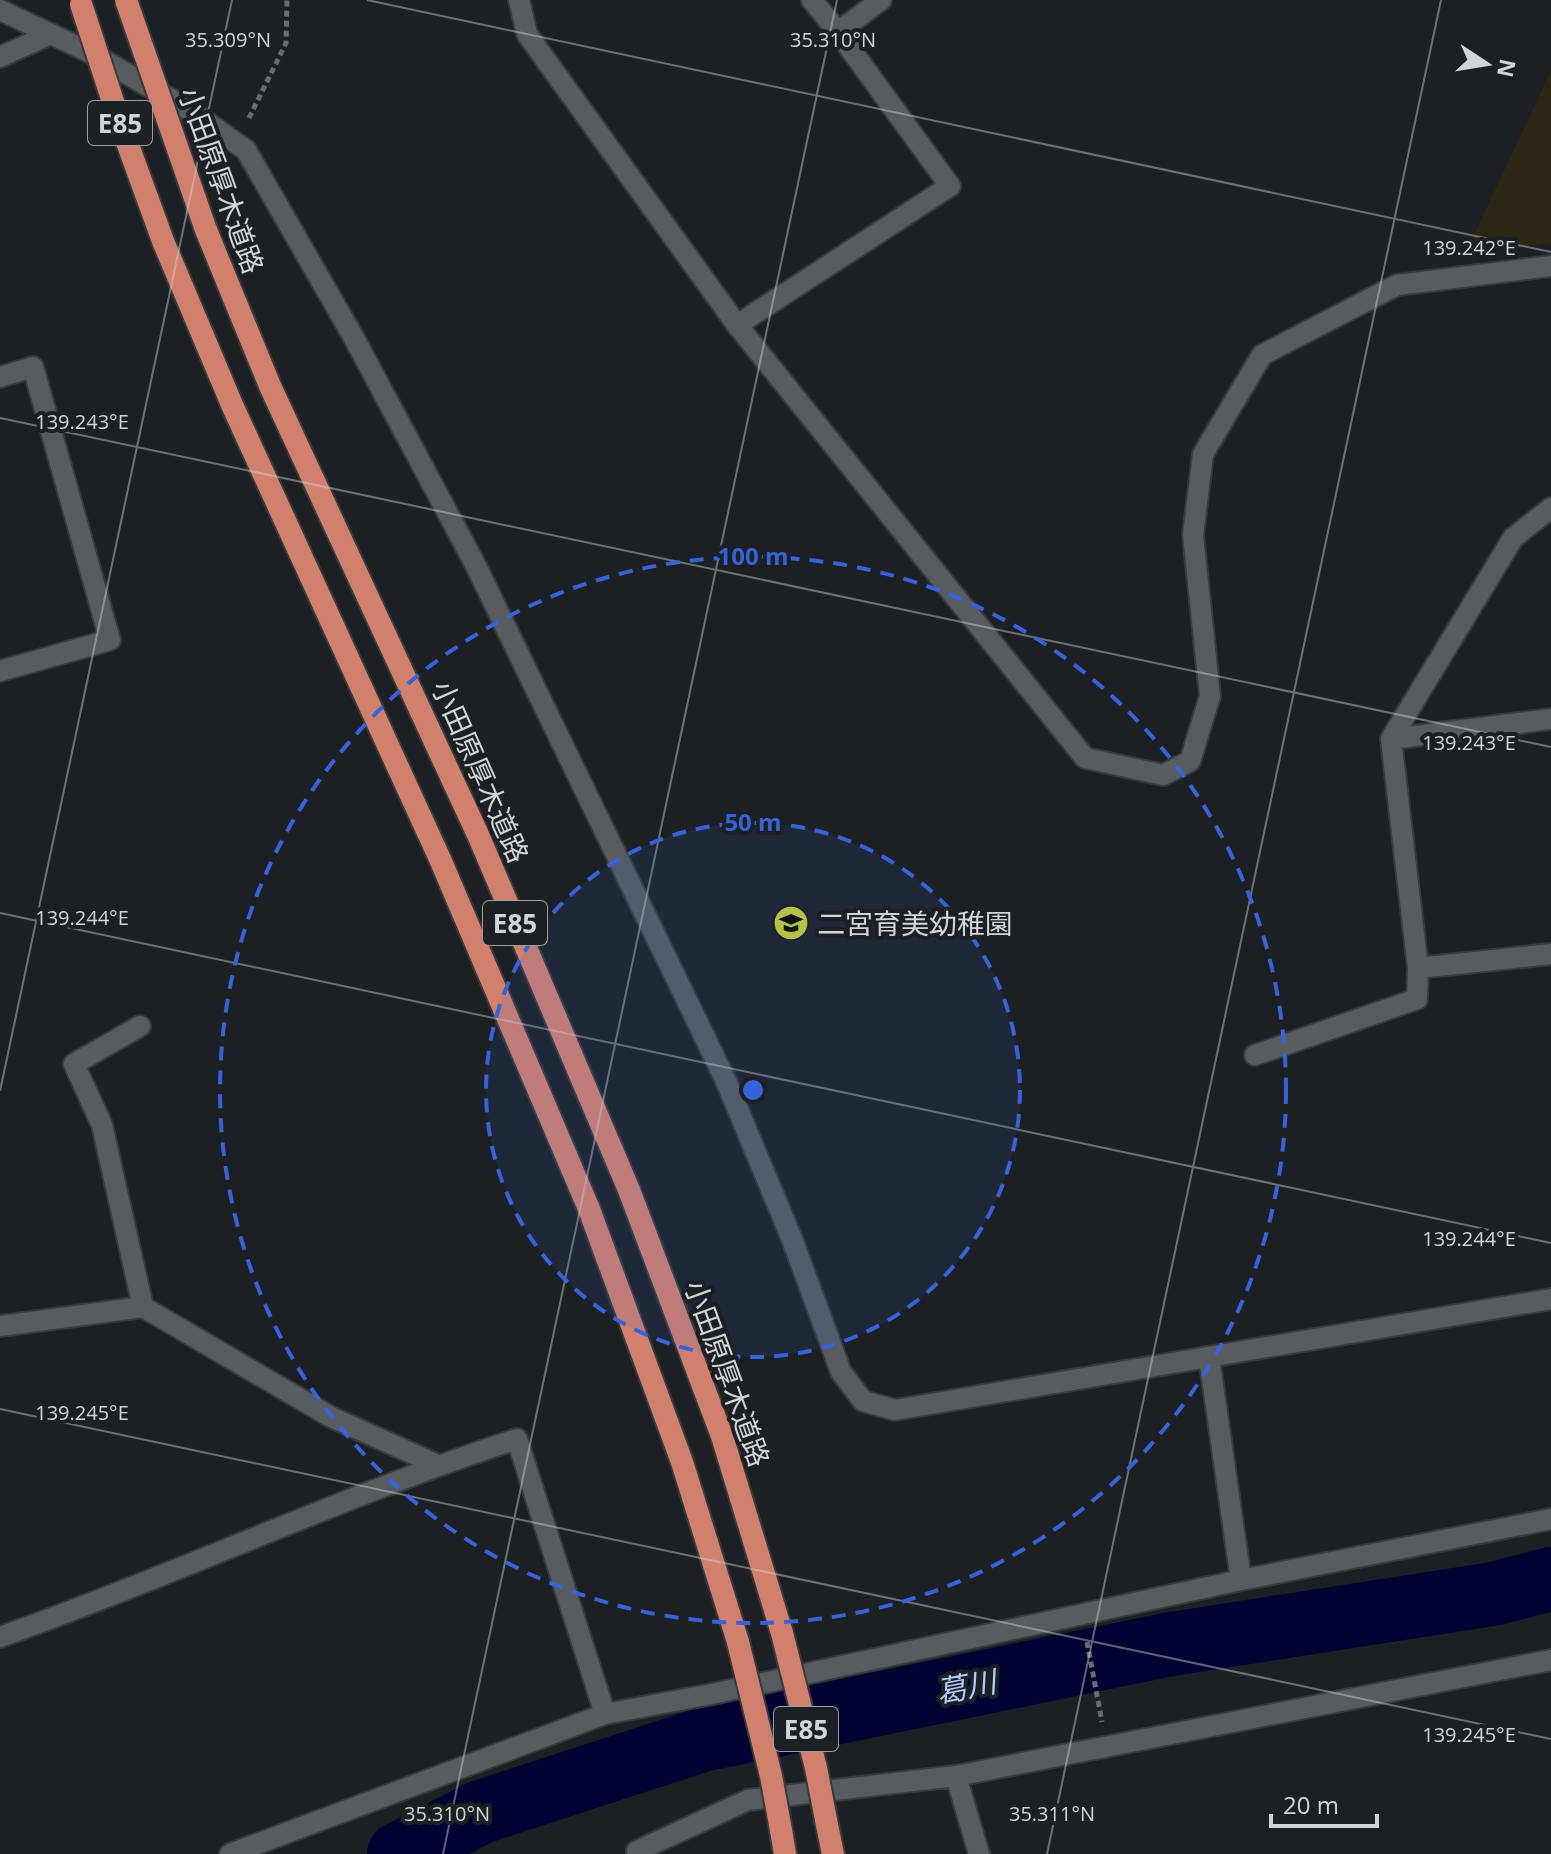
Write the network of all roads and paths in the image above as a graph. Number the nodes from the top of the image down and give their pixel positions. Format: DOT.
graph roads {
  1 [pos="126,0"];
  2 [pos="287,0"];
  3 [pos="519,0"];
  4 [pos="812,0"];
  5 [pos="881,0"];
  6 [pos="80,2"];
  7 [pos="0,10"];
  8 [pos="838,32"];
  9 [pos="51,34"];
  10 [pos="0,57"];
  11 [pos="237,143"];
  12 [pos="1551,266"];
  13 [pos="737,325"];
  14 [pos="0,377"];
  15 [pos="1551,508"];
  16 [pos="0,671"];
  17 [pos="1551,719"];
  18 [pos="1391,739"];
  19 [pos="1551,954"];
  20 [pos="1418,968"];
  21 [pos="140,1026"];
  22 [pos="1255,1055"];
  23 [pos="1551,1299"];
  24 [pos="143,1307"];
  25 [pos="0,1326"];
  26 [pos="1209,1357"];
  27 [pos="438,1465"];
  28 [pos="1551,1519"];
  29 [pos="1241,1580"];
  30 [pos="1085,1631"];
  31 [pos="0,1637"];
  32 [pos="1550,1661"];
  33 [pos="605,1714"];
  34 [pos="1103,1730"];
  35 [pos="956,1776"];
  36 [pos="635,1853"];
  37 [pos="230,1854"];
  38 [pos="785,1854"];
  39 [pos="833,1854"];
  40 [pos="979,1854"];
  1 -- 39 [label="highway, 小田原厚木道路 / E85, bridge"];
  2 -- 11 [label="path"];
  3 -- 13 [label="street"];
  4 -- 8 [label="street"];
  5 -- 8 [label="street"];
  6 -- 38 [label="highway, E85, bridge"];
  7 -- 9 [label="street"];
  8 -- 13 [label="street"];
  9 -- 10 [label="street"];
  9 -- 11 [label="street"];
  11 -- 26 [label="street"];
  12 -- 13 [label="street"];
  14 -- 16 [label="street"];
  15 -- 18 [label="street"];
  17 -- 18 [label="street"];
  18 -- 20 [label="street"];
  19 -- 20 [label="street"];
  20 -- 22 [label="street"];
  21 -- 24 [label="street"];
  23 -- 26 [label="street"];
  24 -- 25 [label="street"];
  24 -- 27 [label="street"];
  26 -- 29 [label="street"];
  27 -- 31 [label="street"];
  27 -- 33 [label="street"];
  28 -- 29 [label="street"];
  29 -- 33 [label="street"];
  30 -- 34 [label="path"];
  32 -- 35 [label="street"];
  33 -- 37 [label="street"];
  35 -- 36 [label="street"];
  35 -- 40 [label="street"];
}
